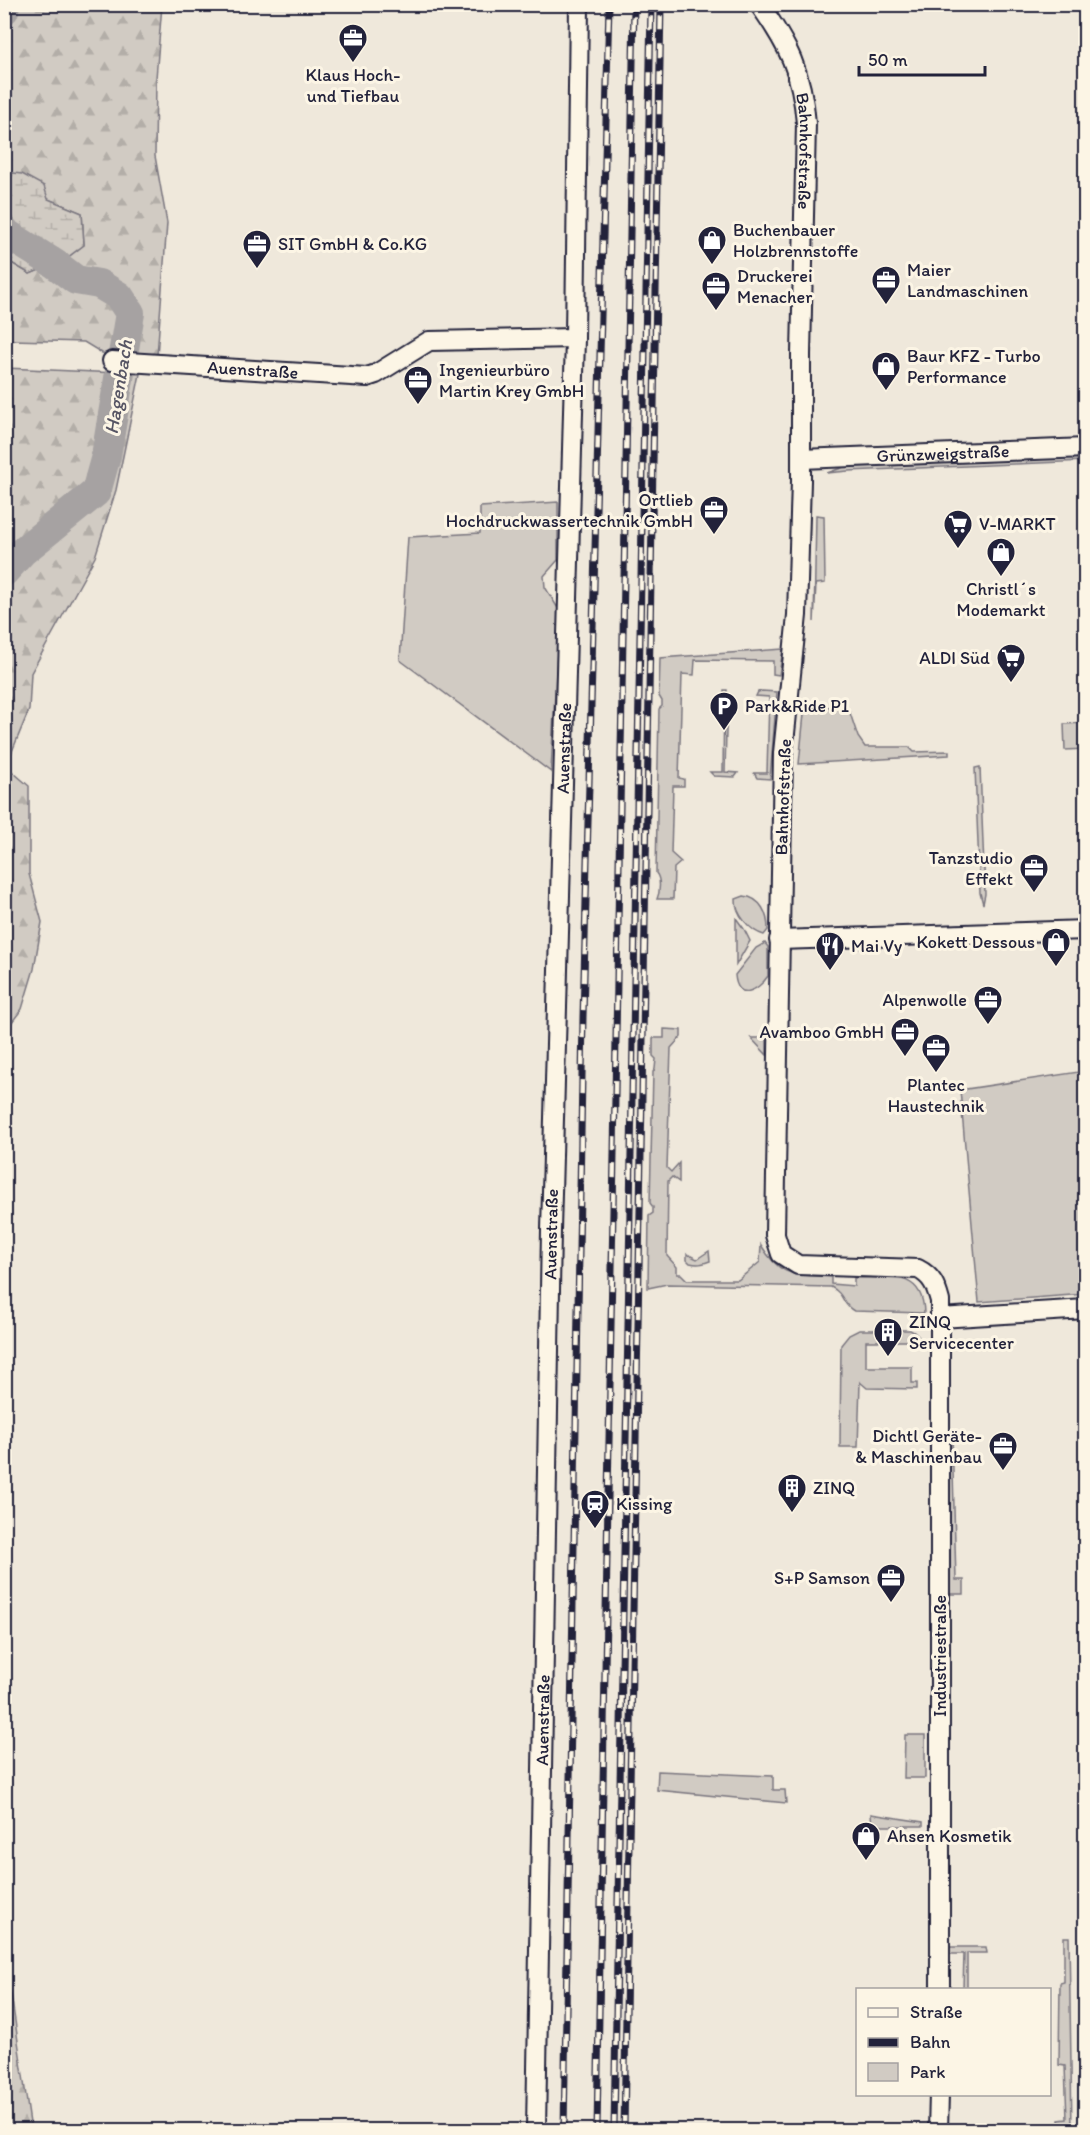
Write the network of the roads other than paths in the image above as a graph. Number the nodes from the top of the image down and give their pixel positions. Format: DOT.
graph roads {
  1 [pos="579,4"];
  2 [pos="759,4"];
  3 [pos="575,338"];
  4 [pos="112,361"];
  5 [pos="1086,448"];
  6 [pos="801,459"];
  7 [pos="1086,930"];
  8 [pos="780,940"];
  9 [pos="1086,1309"];
  10 [pos="940,1321"];
  11 [pos="940,1988"];
  12 [pos="939,2096"];
  13 [pos="536,2130"];
  14 [pos="938,2130"];
  1 -- 3 [label="street, Auenstraße"];
  2 -- 6 [label="street, Bahnhofstraße"];
  3 -- 4 [label="street, Auenstraße"];
  3 -- 13 [label="street, Auenstraße"];
  5 -- 6 [label="street, Grünzweigstraße"];
  6 -- 8 [label="street, Bahnhofstraße"];
  7 -- 8 [label="street"];
  8 -- 10 [label="street, Bahnhofstraße"];
  9 -- 10 [label="street"];
  10 -- 11 [label="street, Industriestraße"];
  12 -- 14 [label="street"];
}
